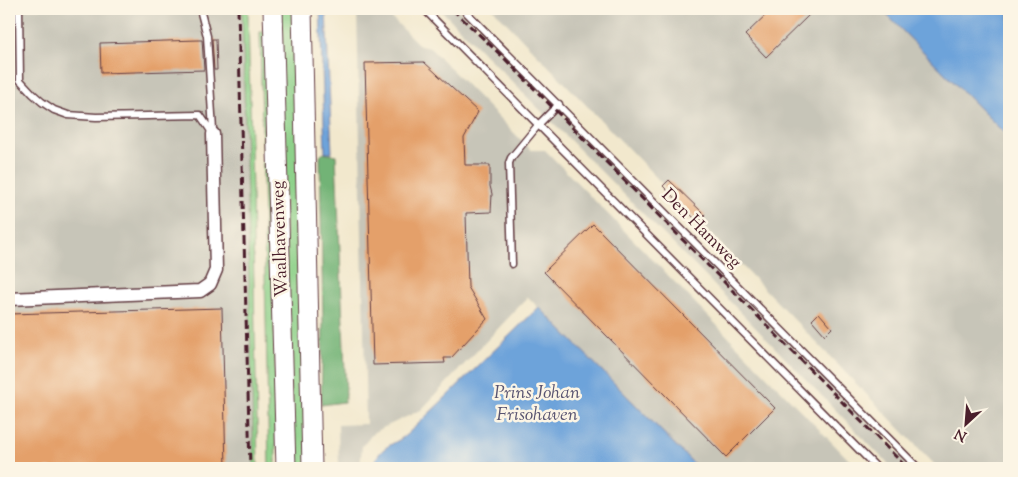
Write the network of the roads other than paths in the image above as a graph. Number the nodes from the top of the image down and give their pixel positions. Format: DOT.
graph roads {
  1 [pos="19,9"];
  2 [pos="200,9"];
  3 [pos="273,9"];
  4 [pos="302,9"];
  5 [pos="424,9"];
  6 [pos="463,9"];
  7 [pos="559,104"];
  8 [pos="539,124"];
  9 [pos="213,134"];
  10 [pos="512,264"];
  11 [pos="9,299"];
  12 [pos="286,468"];
  13 [pos="312,468"];
  14 [pos="877,468"];
  15 [pos="918,468"];
  1 -- 9 [label="lane"];
  2 -- 9 [label="lane"];
  3 -- 12 [label="street, Waalhavenweg"];
  4 -- 13 [label="street, Waalhavenweg"];
  5 -- 8 [label="lane"];
  6 -- 7 [label="lane, Den Hamweg"];
  7 -- 8 [label="lane"];
  7 -- 15 [label="lane, Den Hamweg"];
  8 -- 10 [label="lane"];
  8 -- 14 [label="lane"];
  9 -- 11 [label="street"];
}
